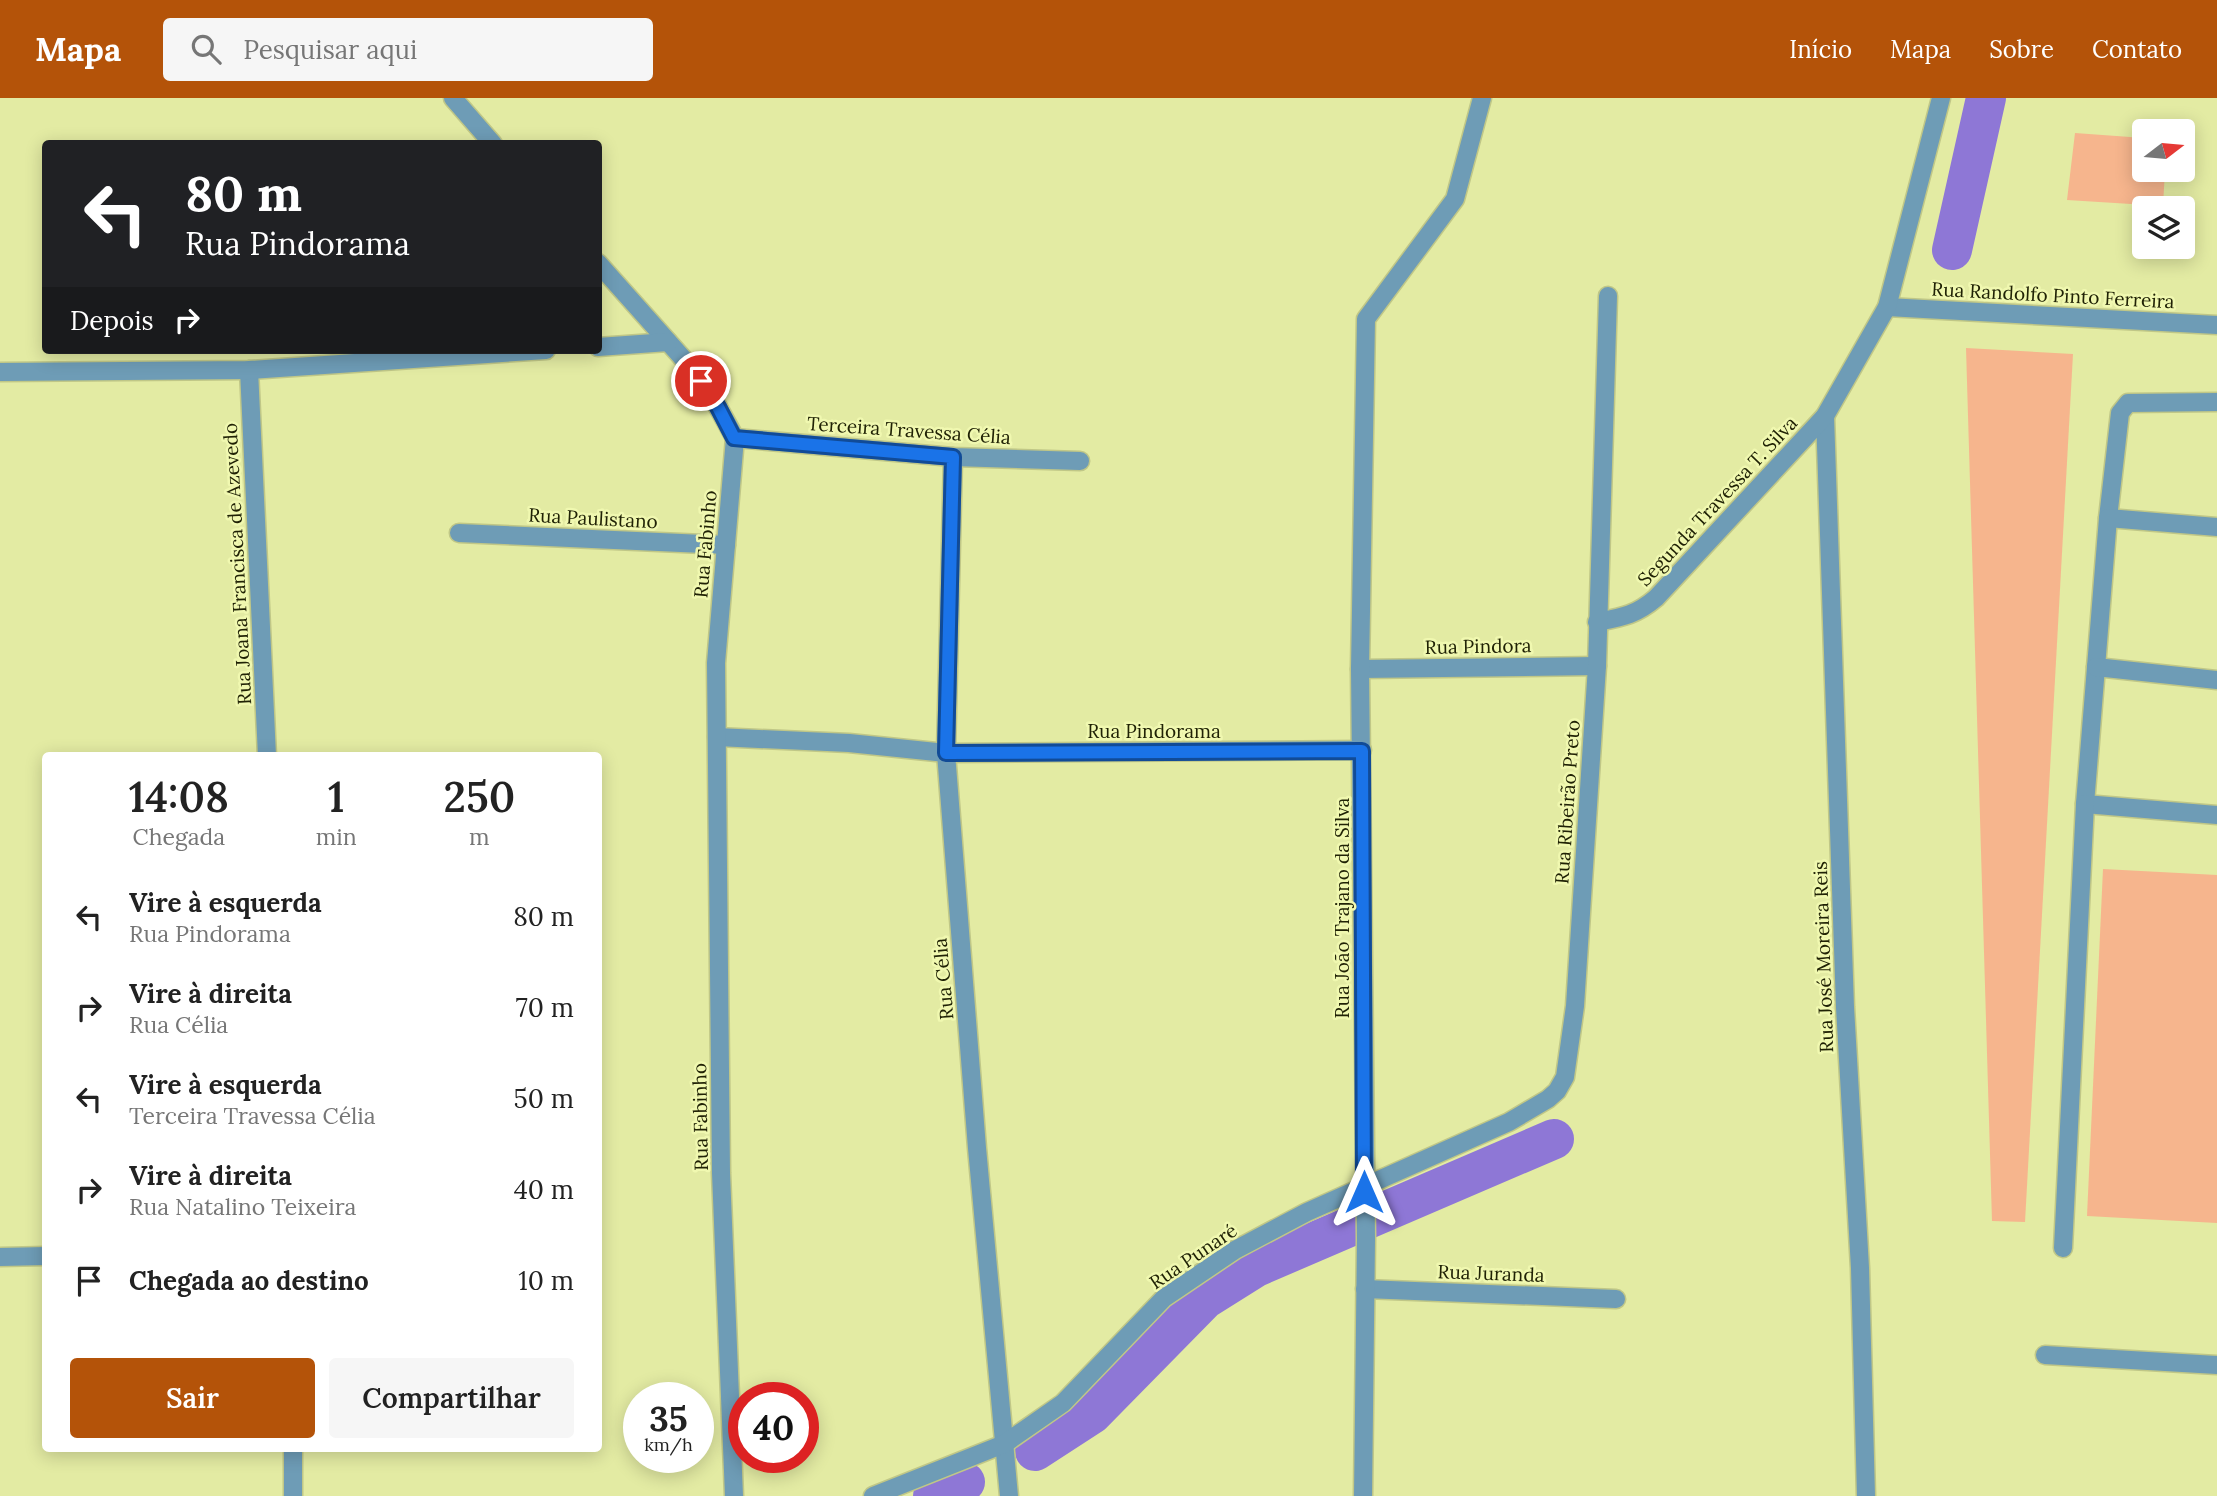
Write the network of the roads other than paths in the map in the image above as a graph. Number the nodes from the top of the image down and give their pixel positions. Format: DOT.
graph roads {
  1 [pos="453,98"];
  2 [pos="1482,98"];
  3 [pos="1941,98"];
  4 [pos="490,140"];
  5 [pos="602,268"];
  6 [pos="1608,296"];
  7 [pos="1886,307"];
  8 [pos="2217,325"];
  9 [pos="668,342"];
  10 [pos="602,346"];
  11 [pos="487,354"];
  12 [pos="249,370"];
  13 [pos="0,372"];
  14 [pos="2217,402"];
  15 [pos="1825,416"];
  16 [pos="734,438"];
  17 [pos="953,457"];
  18 [pos="1080,461"];
  19 [pos="2109,518"];
  20 [pos="2217,527"];
  21 [pos="459,533"];
  22 [pos="726,545"];
  23 [pos="1597,622"];
  24 [pos="1597,666"];
  25 [pos="2096,667"];
  26 [pos="1360,669"];
  27 [pos="2217,680"];
  28 [pos="717,737"];
  29 [pos="1362,751"];
  30 [pos="267,752"];
  31 [pos="946,753"];
  32 [pos="2085,804"];
  33 [pos="2217,815"];
  34 [pos="1364,1190"];
  35 [pos="2063,1248"];
  36 [pos="42,1256"];
  37 [pos="0,1257"];
  38 [pos="1365,1289"];
  39 [pos="1616,1299"];
  40 [pos="2045,1355"];
  41 [pos="2217,1365"];
  42 [pos="1004,1444"];
  43 [pos="293,1452"];
  44 [pos="293,1496"];
  45 [pos="734,1496"];
  46 [pos="873,1496"];
  47 [pos="1009,1496"];
  48 [pos="1363,1496"];
  49 [pos="1866,1496"];
  1 -- 4 [label="street"];
  2 -- 26 [label="street, Rua João Trajano da Silva"];
  3 -- 7 [label="street, Segunda Travessa T. Silva"];
  5 -- 9 [label="street"];
  6 -- 23 [label="street, Rua Ribeirão Preto"];
  7 -- 8 [label="street, Rua Randolfo Pinto Ferreira"];
  7 -- 15 [label="street, Segunda Travessa T. Silva"];
  9 -- 10 [label="street"];
  9 -- 16 [label="street"];
  11 -- 12 [label="street"];
  12 -- 13 [label="street"];
  12 -- 30 [label="street, Rua Joana Francisca de Azevedo"];
  14 -- 19 [label="street"];
  15 -- 23 [label="street, Segunda Travessa T. Silva"];
  15 -- 49 [label="street, Rua José Moreira Reis"];
  16 -- 17 [label="street, Terceira Travessa Célia"];
  16 -- 22 [label="street, Rua Fabinho"];
  17 -- 18 [label="street, Terceira Travessa Célia"];
  17 -- 31 [label="street, Rua Célia"];
  19 -- 20 [label="street"];
  19 -- 25 [label="street"];
  21 -- 22 [label="street, Rua Paulistano"];
  22 -- 28 [label="street, Rua Fabinho"];
  23 -- 24 [label="street, Rua Ribeirão Preto"];
  24 -- 26 [label="street, Rua Pindora"];
  24 -- 34 [label="street, Rua Ribeirão Preto"];
  25 -- 27 [label="street"];
  25 -- 32 [label="street"];
  26 -- 29 [label="street, Rua João Trajano da Silva"];
  28 -- 31 [label="street"];
  28 -- 45 [label="street, Rua Fabinho"];
  29 -- 31 [label="street, Rua Pindorama"];
  29 -- 34 [label="street, Rua João Trajano da Silva"];
  31 -- 42 [label="street, Rua Célia"];
  32 -- 33 [label="street"];
  32 -- 35 [label="street"];
  34 -- 38 [label="street, Rua João Trajano da Silva"];
  34 -- 42 [label="street, Rua Punaré"];
  36 -- 37 [label="street"];
  38 -- 39 [label="street, Rua Juranda"];
  38 -- 48 [label="street, Rua João Trajano da Silva"];
  40 -- 41 [label="street"];
  42 -- 46 [label="street, Rua Punaré"];
  42 -- 47 [label="street, Rua Célia"];
  43 -- 44 [label="street"];
}
